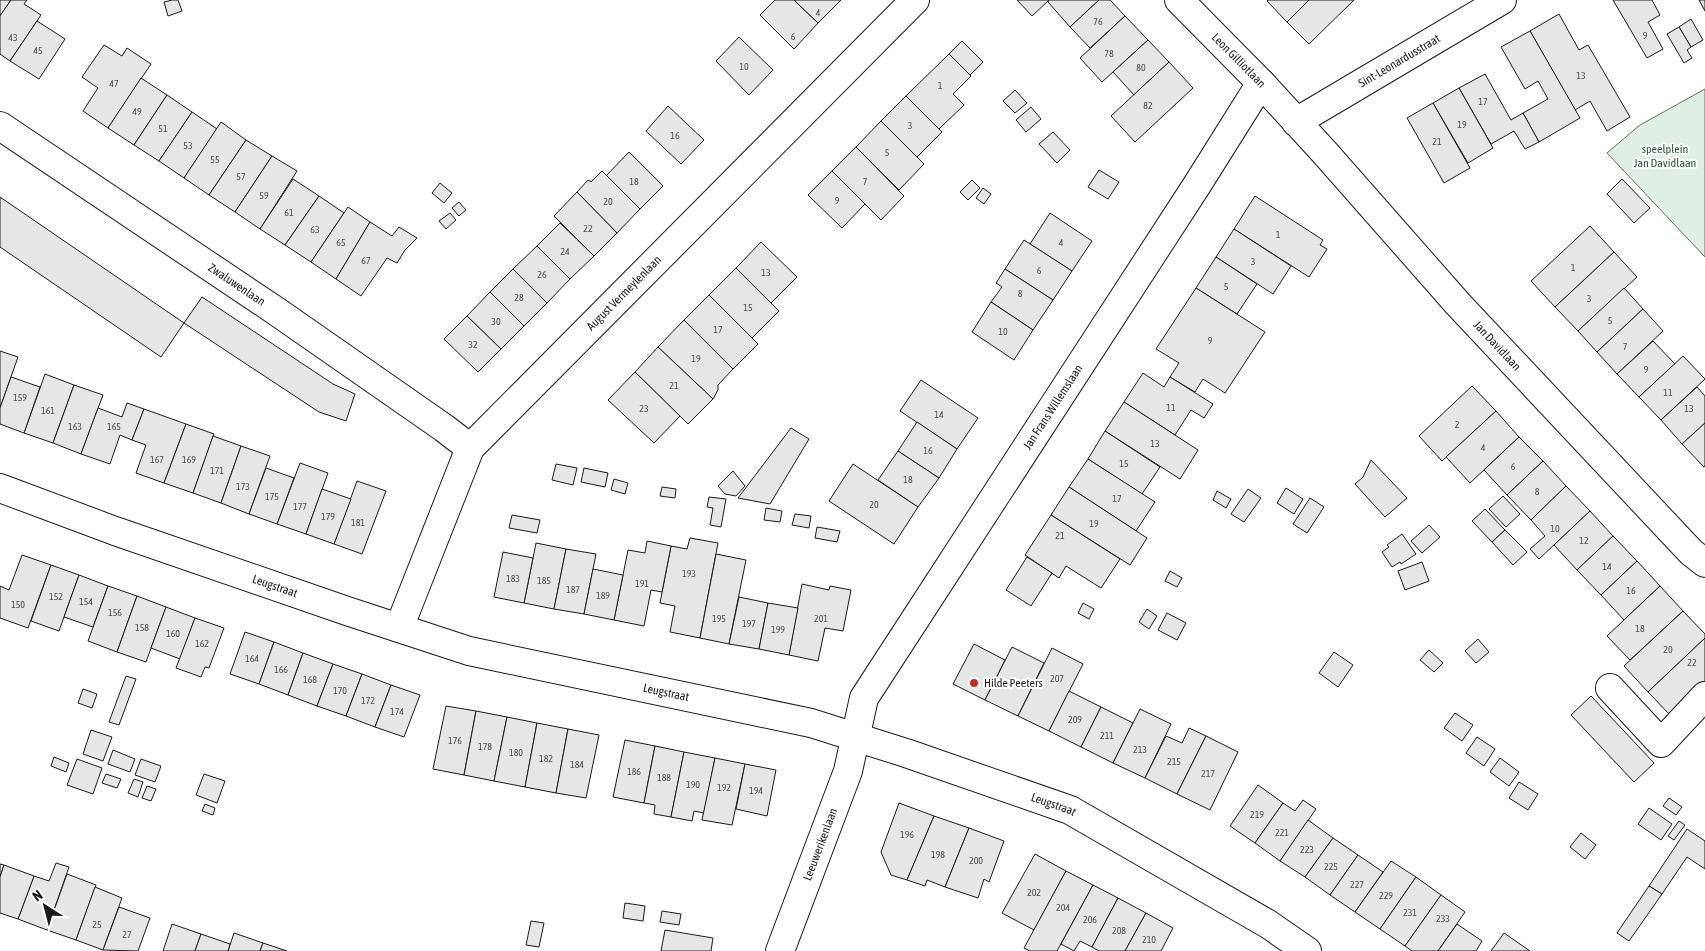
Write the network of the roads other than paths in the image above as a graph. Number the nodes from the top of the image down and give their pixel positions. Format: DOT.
graph roads {
  1 [pos="915,0"];
  2 [pos="1179,0"];
  3 [pos="1502,0"];
  4 [pos="1261,83"];
  5 [pos="1296,122"];
  6 [pos="0,126"];
  7 [pos="470,448"];
  8 [pos="0,488"];
  9 [pos="1705,563"];
  10 [pos="399,628"];
  11 [pos="1610,688"];
  12 [pos="1705,696"];
  13 [pos="855,736"];
  14 [pos="780,951"];
  15 [pos="1307,951"];
  1 -- 7 [label="street, August Vermeylenlaan"];
  2 -- 4 [label="street, Leon Gilliotlaan"];
  3 -- 5 [label="street, Sint-Leonardusstraat"];
  4 -- 5 [label="street, Leon Gilliotlaan"];
  4 -- 13 [label="street, Jan Frans Willemslaan"];
  5 -- 9 [label="street, Jan Davidlaan"];
  6 -- 7 [label="street, Zwaluwenlaan"];
  7 -- 10 [label="street, August Vermeylenlaan"];
  8 -- 10 [label="street, Leugstraat"];
  10 -- 13 [label="street, Leugstraat"];
  11 -- 12 [label="street"];
  13 -- 14 [label="street, Leeuwerikenlaan"];
  13 -- 15 [label="street, Leugstraat"];
}
